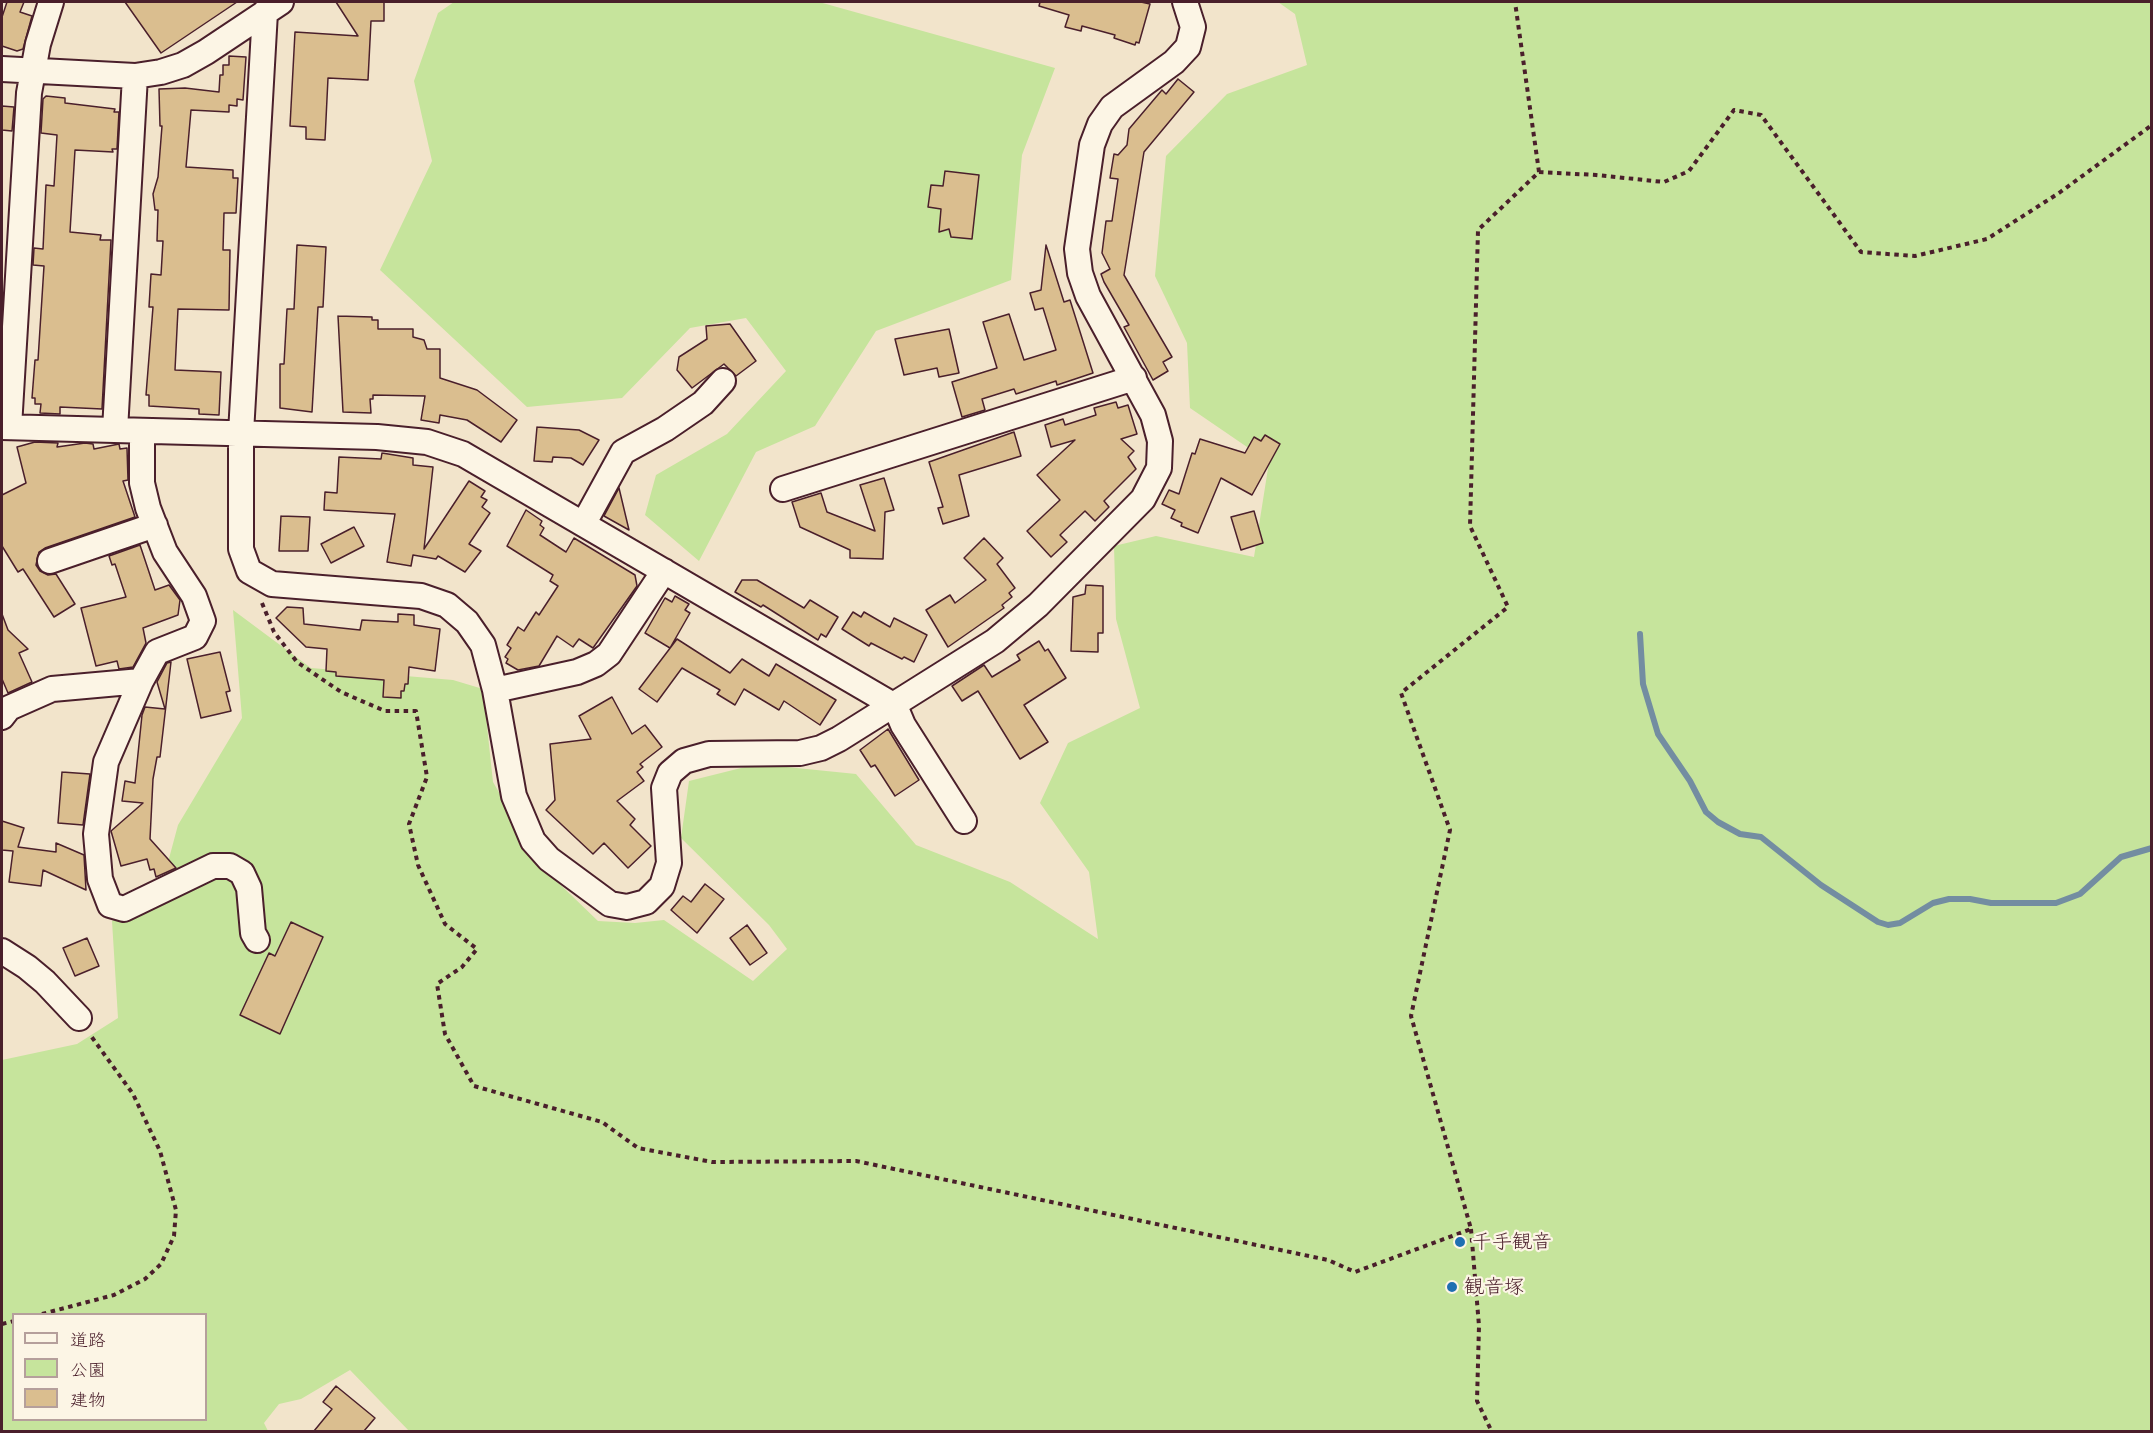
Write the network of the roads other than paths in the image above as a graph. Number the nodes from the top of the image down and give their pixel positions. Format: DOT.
graph roads {
  1 [pos="51,2"];
  2 [pos="1185,2"];
  3 [pos="273,7"];
  4 [pos="2,69"];
  5 [pos="32,71"];
  6 [pos="135,76"];
  7 [pos="1134,378"];
  8 [pos="723,381"];
  9 [pos="5,427"];
  10 [pos="114,430"];
  11 [pos="142,431"];
  12 [pos="241,434"];
  13 [pos="783,489"];
  14 [pos="584,523"];
  15 [pos="154,525"];
  16 [pos="50,561"];
  17 [pos="664,571"];
  18 [pos="141,681"];
  19 [pos="495,690"];
  20 [pos="895,706"];
  21 [pos="2,717"];
  22 [pos="964,821"];
  23 [pos="257,940"];
  24 [pos="2,951"];
  25 [pos="79,1018"];
  1 -- 5 [label="street"];
  2 -- 7 [label="street"];
  3 -- 6 [label="street"];
  3 -- 12 [label="street"];
  4 -- 5 [label="street"];
  5 -- 6 [label="street"];
  5 -- 9 [label="street"];
  6 -- 10 [label="street"];
  7 -- 13 [label="street"];
  7 -- 20 [label="street"];
  8 -- 14 [label="street"];
  9 -- 10 [label="street"];
  10 -- 11 [label="street"];
  11 -- 12 [label="street"];
  11 -- 15 [label="street"];
  12 -- 14 [label="street"];
  12 -- 19 [label="street"];
  14 -- 17 [label="street"];
  15 -- 16 [label="street"];
  15 -- 18 [label="street"];
  17 -- 19 [label="street"];
  17 -- 20 [label="street"];
  18 -- 21 [label="street"];
  18 -- 23 [label="street"];
  19 -- 20 [label="street"];
  20 -- 22 [label="street"];
  24 -- 25 [label="street"];
}
